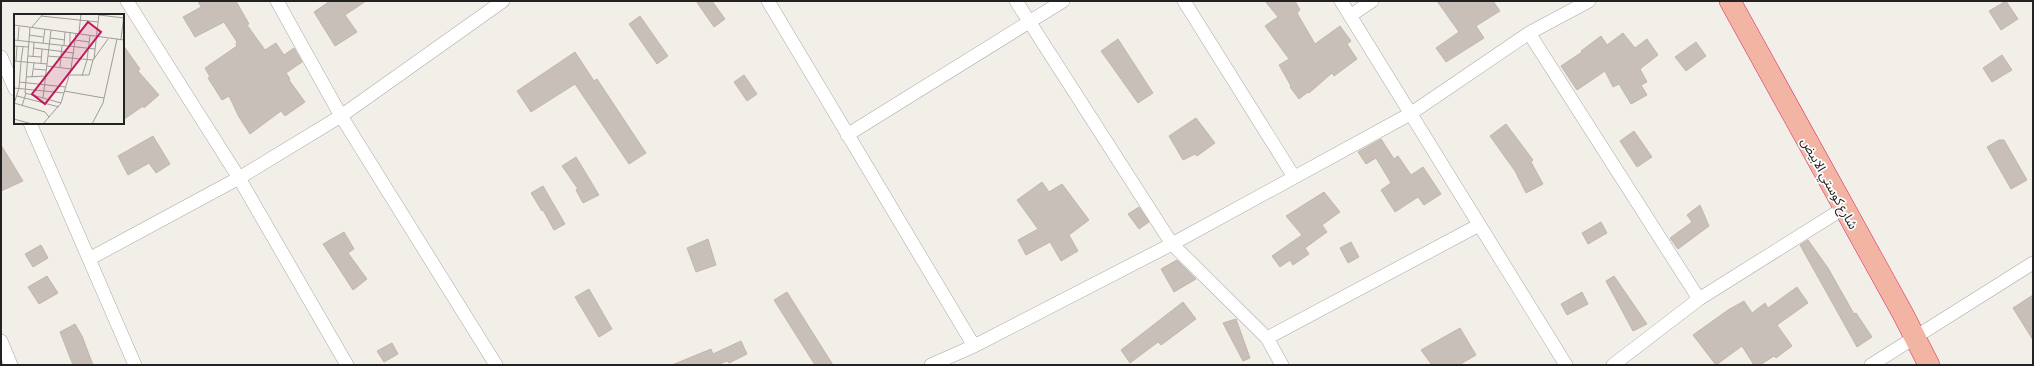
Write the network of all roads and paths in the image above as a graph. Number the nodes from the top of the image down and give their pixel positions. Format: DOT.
graph roads {
  1 [pos="127,1"];
  2 [pos="277,1"];
  3 [pos="768,1"];
  4 [pos="1016,1"];
  5 [pos="1063,1"];
  6 [pos="1184,1"];
  7 [pos="1341,1"];
  8 [pos="1372,1"];
  9 [pos="1589,1"];
  10 [pos="1730,1"];
  11 [pos="499,2"];
  12 [pos="1350,16"];
  13 [pos="1028,22"];
  14 [pos="1530,33"];
  15 [pos="1,57"];
  16 [pos="14,87"];
  17 [pos="1410,114"];
  18 [pos="341,116"];
  19 [pos="30,124"];
  20 [pos="847,135"];
  21 [pos="1294,177"];
  22 [pos="239,178"];
  23 [pos="1844,208"];
  24 [pos="1479,225"];
  25 [pos="1172,244"];
  26 [pos="89,259"];
  27 [pos="2033,264"];
  28 [pos="1699,299"];
  29 [pos="1915,337"];
  30 [pos="1267,338"];
  31 [pos="1,341"];
  32 [pos="974,346"];
  33 [pos="11,365"];
  34 [pos="135,365"];
  35 [pos="347,365"];
  36 [pos="496,365"];
  37 [pos="931,365"];
  38 [pos="1282,365"];
  39 [pos="1566,365"];
  40 [pos="1613,365"];
  41 [pos="1871,365"];
  42 [pos="1929,365"];
  1 -- 22 [label="street"];
  2 -- 18 [label="street"];
  3 -- 20 [label="street"];
  4 -- 13 [label="street"];
  5 -- 13 [label="street"];
  6 -- 21 [label="street"];
  7 -- 12 [label="street"];
  8 -- 12 [label="street"];
  9 -- 14 [label="street"];
  10 -- 23 [label="highway, شارع كوستي الابيض"];
  11 -- 18 [label="street"];
  12 -- 17 [label="street"];
  13 -- 20 [label="street"];
  13 -- 25 [label="street"];
  14 -- 17 [label="street"];
  14 -- 28 [label="street"];
  15 -- 16 [label="street"];
  17 -- 21 [label="street"];
  17 -- 24 [label="street"];
  18 -- 22 [label="street"];
  18 -- 36 [label="street"];
  19 -- 26 [label="street"];
  20 -- 32 [label="street"];
  21 -- 25 [label="street"];
  22 -- 26 [label="street"];
  22 -- 35 [label="street"];
  23 -- 28 [label="street"];
  23 -- 29 [label="highway, شارع كوستي الابيض"];
  24 -- 30 [label="street"];
  24 -- 39 [label="street"];
  25 -- 30 [label="street"];
  25 -- 32 [label="street"];
  26 -- 34 [label="street"];
  27 -- 29 [label="street"];
  28 -- 40 [label="street"];
  29 -- 41 [label="street"];
  29 -- 42 [label="highway, شارع كوستي الابيض"];
  30 -- 38 [label="street"];
  31 -- 33 [label="street"];
  32 -- 37 [label="street"];
}
